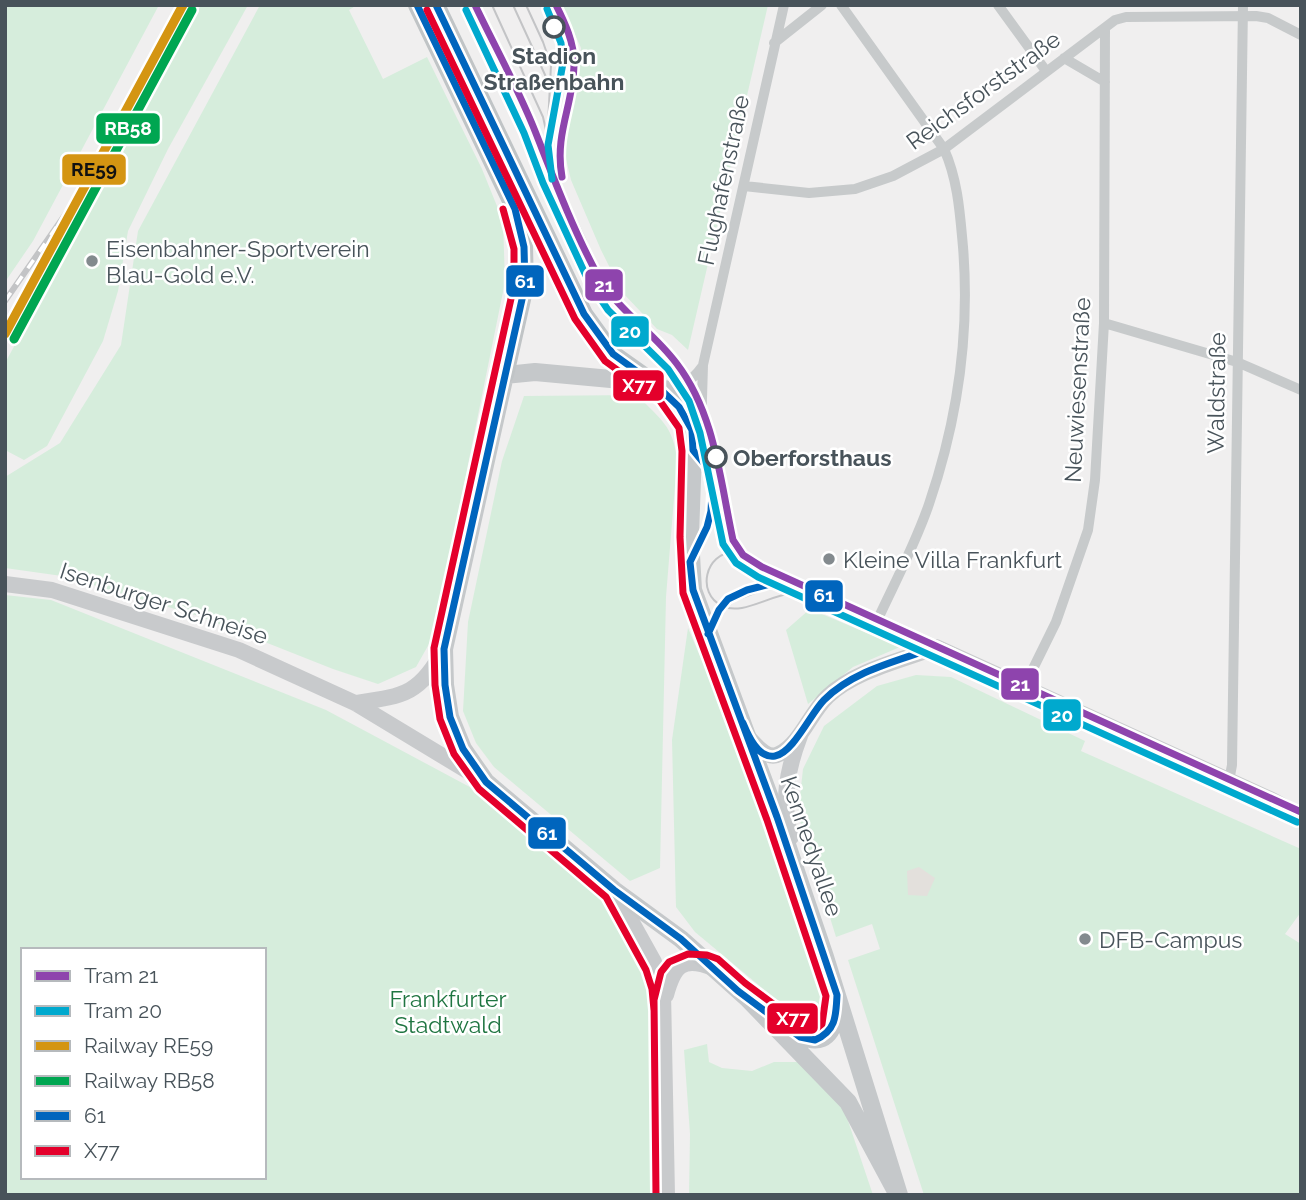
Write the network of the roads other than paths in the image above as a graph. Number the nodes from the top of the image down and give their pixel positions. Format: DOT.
graph roads {
  1 [pos="417,5"];
  2 [pos="436,5"];
  3 [pos="784,5"];
  4 [pos="822,5"];
  5 [pos="841,5"];
  6 [pos="998,5"];
  7 [pos="1243,5"];
  8 [pos="1125,11"];
  9 [pos="1242,18"];
  10 [pos="1105,28"];
  11 [pos="1301,35"];
  12 [pos="774,43"];
  13 [pos="1064,58"];
  14 [pos="1046,71"];
  15 [pos="1105,82"];
  16 [pos="944,149"];
  17 [pos="744,186"];
  18 [pos="1104,323"];
  19 [pos="1237,362"];
  20 [pos="704,365"];
  21 [pos="505,375"];
  22 [pos="655,384"];
  23 [pos="1301,390"];
  24 [pos="693,450"];
  25 [pos="5,584"];
  26 [pos="877,621"];
  27 [pos="708,634"];
  28 [pos="936,647"];
  29 [pos="444,649"];
  30 [pos="1024,687"];
  31 [pos="355,704"];
  32 [pos="803,729"];
  33 [pos="748,737"];
  34 [pos="1229,781"];
  35 [pos="486,782"];
  36 [pos="1301,816"];
  37 [pos="792,863"];
  38 [pos="614,890"];
  39 [pos="713,968"];
  40 [pos="738,991"];
  41 [pos="837,995"];
  42 [pos="664,1001"];
  43 [pos="667,1195"];
  44 [pos="899,1195"];
  1 -- 21 [label="highway"];
  2 -- 22 [label="highway"];
  3 -- 12 [label="street, Flughafenstraße"];
  4 -- 12 [label="street"];
  5 -- 16 [label="street"];
  6 -- 14 [label="street"];
  7 -- 9 [label="street, Waldstraße"];
  8 -- 9 [label="street, Reichsforststraße"];
  8 -- 10 [label="street, Reichsforststraße"];
  9 -- 11 [label="street, Reichsforststraße"];
  9 -- 19 [label="street, Waldstraße"];
  10 -- 13 [label="street, Reichsforststraße"];
  10 -- 15 [label="street, Neuwiesenstraße"];
  12 -- 17 [label="street, Flughafenstraße"];
  13 -- 14 [label="street, Reichsforststraße"];
  13 -- 15 [label="street"];
  14 -- 16 [label="street, Reichsforststraße"];
  15 -- 18 [label="street, Neuwiesenstraße"];
  16 -- 17 [label="street, Reichsforststraße"];
  16 -- 26 [label="street"];
  17 -- 20 [label="street, Flughafenstraße"];
  18 -- 19 [label="street"];
  18 -- 30 [label="street, Neuwiesenstraße"];
  19 -- 23 [label="street"];
  19 -- 34 [label="street, Waldstraße"];
  20 -- 22 [label="street"];
  20 -- 24 [label="street, Flughafenstraße"];
  21 -- 22 [label="main road"];
  21 -- 29 [label="main road"];
  22 -- 24 [label="main road, Kennedyallee"];
  24 -- 27 [label="main road, Kennedyallee"];
  25 -- 31 [label="main road, Isenburger Schneise"];
  26 -- 27 [label="street"];
  26 -- 28 [label="street"];
  27 -- 33 [label="main road, Kennedyallee"];
  28 -- 30 [label="main road"];
  28 -- 32 [label="main road"];
  29 -- 31 [label="main road"];
  29 -- 35 [label="main road"];
  30 -- 34 [label="main road"];
  31 -- 35 [label="main road, Isenburger Schneise"];
  32 -- 33 [label="main road"];
  32 -- 37 [label="main road"];
  33 -- 37 [label="main road, Kennedyallee"];
  34 -- 36 [label="main road"];
  35 -- 38 [label="main road, Isenburger Schneise"];
  37 -- 41 [label="main road, Kennedyallee"];
  38 -- 39 [label="main road, Isenburger Schneise"];
  38 -- 42 [label="main road"];
  39 -- 40 [label="main road, Isenburger Schneise"];
  39 -- 42 [label="main road"];
  40 -- 41 [label="main road"];
  40 -- 44 [label="main road, Isenburger Schneise"];
  41 -- 44 [label="main road, Kennedyallee"];
  42 -- 43 [label="main road"];
}
